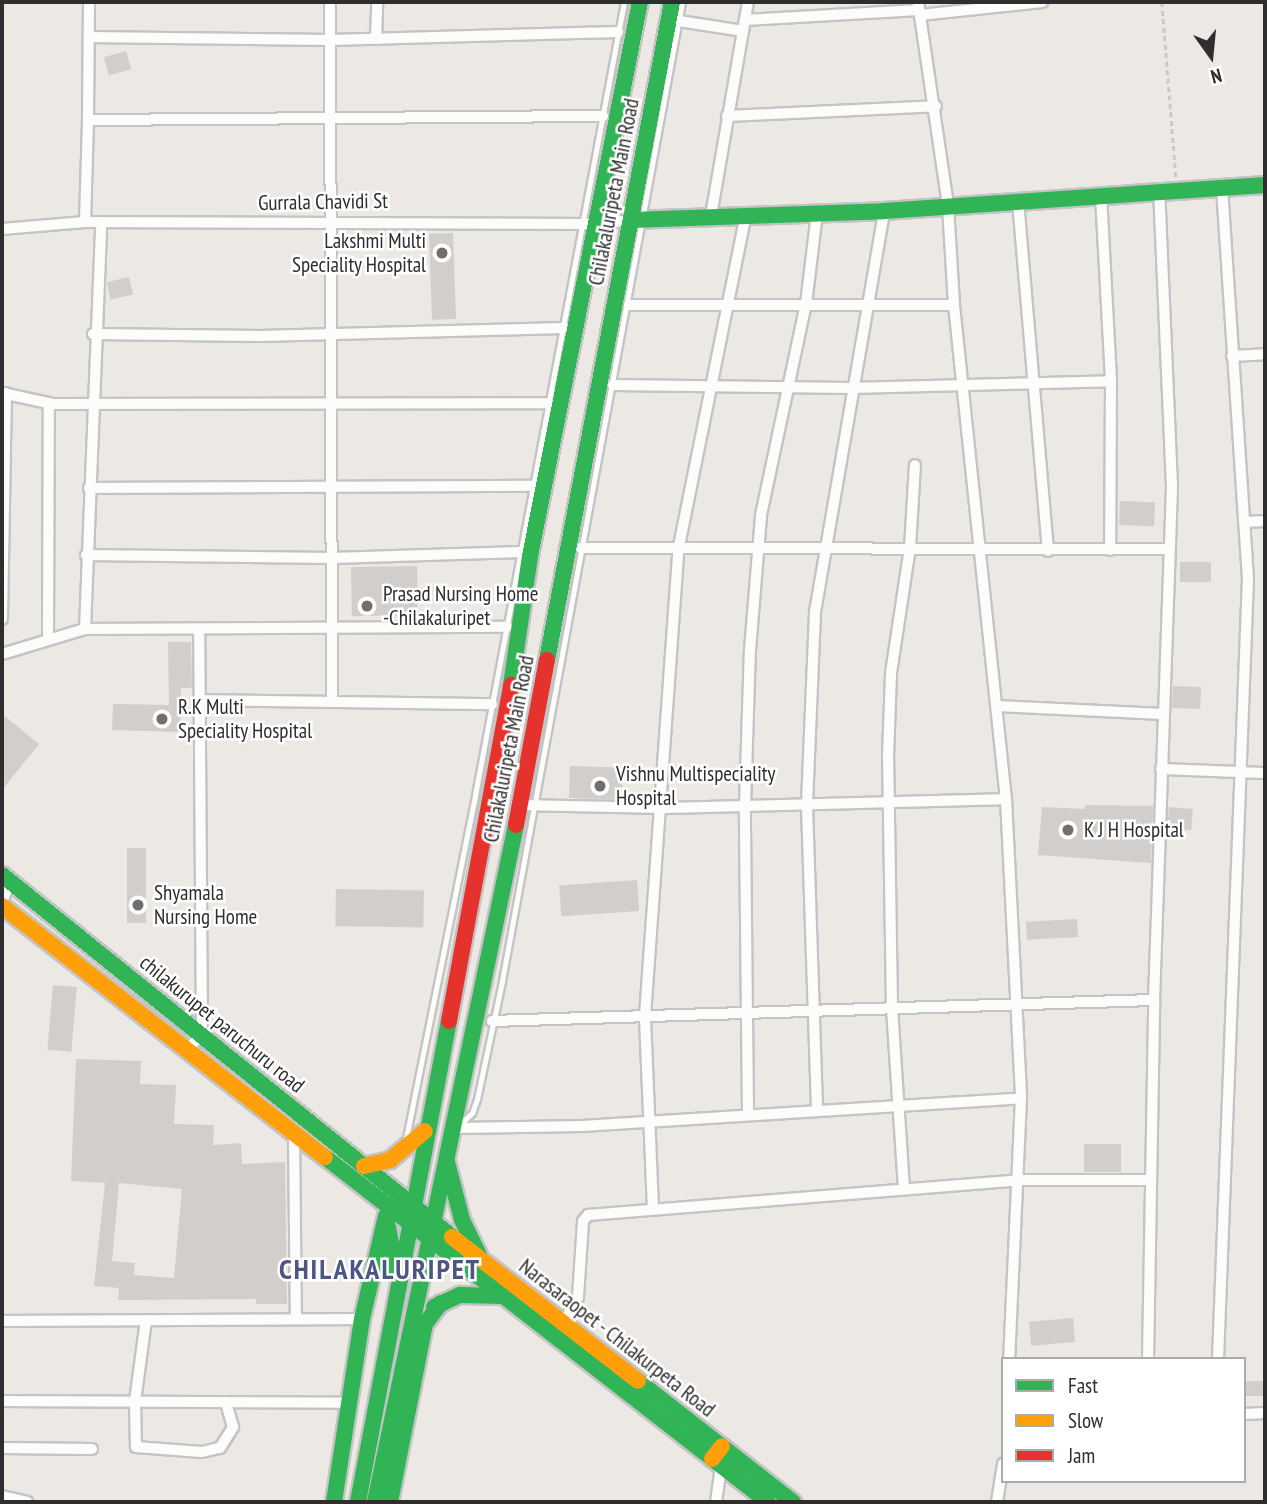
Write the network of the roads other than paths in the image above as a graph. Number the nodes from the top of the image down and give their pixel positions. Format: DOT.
graph roads {
  1 [pos="89,2"];
  2 [pos="330,2"];
  3 [pos="377,2"];
  4 [pos="624,2"];
  5 [pos="640,2"];
  6 [pos="672,2"];
  7 [pos="682,2"];
  8 [pos="748,2"];
  9 [pos="1042,2"];
  10 [pos="919,9"];
  11 [pos="745,20"];
  12 [pos="679,21"];
  13 [pos="618,32"];
  14 [pos="743,32"];
  15 [pos="89,37"];
  16 [pos="376,39"];
  17 [pos="330,40"];
  18 [pos="936,106"];
  19 [pos="603,116"];
  20 [pos="727,117"];
  21 [pos="88,120"];
  22 [pos="330,120"];
  23 [pos="1265,185"];
  24 [pos="1222,187"];
  25 [pos="1159,192"];
  26 [pos="1101,195"];
  27 [pos="1018,201"];
  28 [pos="948,206"];
  29 [pos="884,211"];
  30 [pos="817,213"];
  31 [pos="746,215"];
  32 [pos="711,216"];
  33 [pos="638,220"];
  34 [pos="334,221"];
  35 [pos="85,222"];
  36 [pos="101,223"];
  37 [pos="589,223"];
  38 [pos="2,229"];
  39 [pos="727,304"];
  40 [pos="806,304"];
  41 [pos="871,304"];
  42 [pos="954,304"];
  43 [pos="629,305"];
  44 [pos="564,328"];
  45 [pos="93,334"];
  46 [pos="331,334"];
  47 [pos="1265,354"];
  48 [pos="1231,356"];
  49 [pos="1111,381"];
  50 [pos="613,385"];
  51 [pos="1035,386"];
  52 [pos="710,387"];
  53 [pos="789,387"];
  54 [pos="964,387"];
  55 [pos="851,388"];
  56 [pos="4,393"];
  57 [pos="49,403"];
  58 [pos="548,403"];
  59 [pos="94,404"];
  60 [pos="331,405"];
  61 [pos="915,465"];
  62 [pos="534,486"];
  63 [pos="331,487"];
  64 [pos="89,488"];
  65 [pos="1265,521"];
  66 [pos="1244,522"];
  67 [pos="581,548"];
  68 [pos="910,548"];
  69 [pos="758,549"];
  70 [pos="1169,549"];
  71 [pos="1110,550"];
  72 [pos="678,551"];
  73 [pos="982,551"];
  74 [pos="1048,551"];
  75 [pos="521,552"];
  76 [pos="822,552"];
  77 [pos="86,555"];
  78 [pos="332,558"];
  79 [pos="2,619"];
  80 [pos="507,627"];
  81 [pos="85,629"];
  82 [pos="199,629"];
  83 [pos="333,629"];
  84 [pos="48,637"];
  85 [pos="2,654"];
  86 [pos="200,700"];
  87 [pos="332,700"];
  88 [pos="492,704"];
  89 [pos="997,706"];
  90 [pos="1163,714"];
  91 [pos="1161,769"];
  92 [pos="1243,771"];
  93 [pos="1265,773"];
  94 [pos="1006,799"];
  95 [pos="888,802"];
  96 [pos="807,804"];
  97 [pos="526,806"];
  98 [pos="745,806"];
  99 [pos="663,808"];
  100 [pos="6,879"];
  101 [pos="2,904"];
  102 [pos="1154,1000"];
  103 [pos="1017,1003"];
  104 [pos="892,1007"];
  105 [pos="814,1010"];
  106 [pos="748,1012"];
  107 [pos="645,1016"];
  108 [pos="492,1021"];
  109 [pos="202,1033"];
  110 [pos="188,1050"];
  111 [pos="1021,1098"];
  112 [pos="898,1106"];
  113 [pos="817,1108"];
  114 [pos="748,1112"];
  115 [pos="646,1120"];
  116 [pos="455,1129"];
  117 [pos="425,1131"];
  118 [pos="294,1135"];
  119 [pos="404,1151"];
  120 [pos="447,1162"];
  121 [pos="364,1166"];
  122 [pos="1151,1180"];
  123 [pos="1020,1181"];
  124 [pos="904,1189"];
  125 [pos="379,1200"];
  126 [pos="415,1206"];
  127 [pos="653,1209"];
  128 [pos="386,1216"];
  129 [pos="431,1219"];
  130 [pos="412,1227"];
  131 [pos="428,1236"];
  132 [pos="482,1261"];
  133 [pos="399,1294"];
  134 [pos="505,1297"];
  135 [pos="440,1303"];
  136 [pos="296,1319"];
  137 [pos="362,1319"];
  138 [pos="146,1320"];
  139 [pos="2,1321"];
  140 [pos="409,1326"];
  141 [pos="560,1330"];
  142 [pos="1009,1357"];
  143 [pos="1148,1357"];
  144 [pos="1218,1357"];
  145 [pos="2,1401"];
  146 [pos="135,1401"];
  147 [pos="226,1402"];
  148 [pos="350,1403"];
  149 [pos="1265,1413"];
  150 [pos="1246,1414"];
  151 [pos="2,1448"];
  152 [pos="92,1449"];
  153 [pos="718,1456"];
  154 [pos="1001,1476"];
  155 [pos="2,1496"];
  156 [pos="27,1502"];
  157 [pos="334,1502"];
  158 [pos="358,1502"];
  159 [pos="375,1502"];
  160 [pos="390,1502"];
  161 [pos="716,1502"];
  162 [pos="768,1502"];
  163 [pos="793,1502"];
  164 [pos="997,1502"];
  1 -- 15 [label="street"];
  2 -- 17 [label="street"];
  3 -- 16 [label="street"];
  4 -- 13 [label="lane"];
  5 -- 37 [label="main road, Chilakaluripeta Main Road"];
  6 -- 33 [label="main road, Chilakaluripeta Main Road"];
  7 -- 12 [label="lane"];
  8 -- 11 [label="street"];
  9 -- 10 [label="street"];
  10 -- 11 [label="street"];
  10 -- 18 [label="street"];
  11 -- 14 [label="street"];
  12 -- 14 [label="street"];
  12 -- 33 [label="lane"];
  13 -- 16 [label="street"];
  13 -- 19 [label="lane"];
  14 -- 20 [label="street"];
  15 -- 17 [label="street"];
  15 -- 21 [label="street"];
  16 -- 17 [label="street"];
  17 -- 22 [label="street"];
  18 -- 20 [label="street"];
  18 -- 28 [label="street"];
  19 -- 22 [label="street"];
  19 -- 37 [label="lane"];
  20 -- 32 [label="street"];
  21 -- 22 [label="street"];
  21 -- 35 [label="street"];
  22 -- 34 [label="street"];
  23 -- 24 [label="main road"];
  24 -- 25 [label="main road"];
  24 -- 48 [label="street"];
  25 -- 26 [label="main road"];
  25 -- 70 [label="street"];
  26 -- 27 [label="main road"];
  26 -- 49 [label="street"];
  27 -- 28 [label="main road"];
  27 -- 51 [label="street"];
  28 -- 29 [label="main road"];
  28 -- 42 [label="street"];
  29 -- 30 [label="main road"];
  29 -- 41 [label="street"];
  30 -- 31 [label="main road"];
  30 -- 40 [label="street"];
  31 -- 32 [label="main road"];
  31 -- 39 [label="street"];
  32 -- 33 [label="main road"];
  33 -- 37 [label="street, Gurrala Chavidi St"];
  33 -- 43 [label="lane"];
  33 -- 97 [label="main road, Chilakaluripeta Main Road"];
  34 -- 36 [label="street, Gurrala Chavidi St"];
  34 -- 37 [label="street, Gurrala Chavidi St"];
  34 -- 46 [label="street"];
  35 -- 36 [label="street, Gurrala Chavidi St"];
  35 -- 38 [label="street, Gurrala Chavidi St"];
  36 -- 45 [label="street"];
  37 -- 44 [label="lane"];
  37 -- 117 [label="main road, Chilakaluripeta Main Road"];
  39 -- 40 [label="street"];
  39 -- 43 [label="street"];
  39 -- 52 [label="street"];
  40 -- 41 [label="street"];
  40 -- 53 [label="street"];
  41 -- 42 [label="street"];
  41 -- 55 [label="street"];
  42 -- 54 [label="street"];
  43 -- 50 [label="lane"];
  44 -- 46 [label="street"];
  44 -- 58 [label="lane"];
  45 -- 46 [label="street"];
  45 -- 59 [label="street"];
  46 -- 60 [label="street"];
  47 -- 48 [label="street"];
  48 -- 66 [label="street"];
  49 -- 51 [label="street"];
  49 -- 71 [label="street"];
  50 -- 52 [label="street"];
  50 -- 67 [label="lane"];
  51 -- 54 [label="street"];
  51 -- 74 [label="street"];
  52 -- 53 [label="street"];
  52 -- 72 [label="street"];
  53 -- 55 [label="street"];
  53 -- 69 [label="street"];
  54 -- 55 [label="street"];
  54 -- 73 [label="street"];
  55 -- 76 [label="street"];
  56 -- 57 [label="street"];
  56 -- 79 [label="street"];
  57 -- 59 [label="street"];
  57 -- 84 [label="street"];
  58 -- 60 [label="street"];
  58 -- 62 [label="lane"];
  59 -- 60 [label="street"];
  59 -- 64 [label="street"];
  60 -- 63 [label="street"];
  61 -- 68 [label="street"];
  62 -- 63 [label="street"];
  62 -- 75 [label="lane"];
  63 -- 64 [label="street"];
  63 -- 78 [label="street"];
  64 -- 77 [label="street"];
  65 -- 66 [label="street"];
  66 -- 92 [label="street"];
  67 -- 72 [label="street"];
  67 -- 97 [label="lane"];
  68 -- 73 [label="street"];
  68 -- 76 [label="street"];
  68 -- 95 [label="street"];
  69 -- 72 [label="street"];
  69 -- 76 [label="street"];
  69 -- 98 [label="street"];
  70 -- 71 [label="street"];
  70 -- 90 [label="street"];
  71 -- 74 [label="street"];
  72 -- 99 [label="street"];
  73 -- 74 [label="street"];
  73 -- 89 [label="street"];
  75 -- 78 [label="street"];
  75 -- 80 [label="lane"];
  76 -- 96 [label="street"];
  77 -- 78 [label="street"];
  77 -- 81 [label="street"];
  78 -- 83 [label="street"];
  80 -- 83 [label="street"];
  80 -- 88 [label="lane"];
  81 -- 82 [label="street"];
  81 -- 84 [label="street"];
  82 -- 83 [label="street"];
  82 -- 86 [label="street"];
  83 -- 87 [label="street"];
  84 -- 85 [label="street"];
  86 -- 87 [label="street"];
  86 -- 109 [label="street"];
  87 -- 88 [label="street"];
  88 -- 119 [label="lane"];
  89 -- 90 [label="street"];
  89 -- 94 [label="street"];
  90 -- 91 [label="street"];
  91 -- 92 [label="street"];
  91 -- 102 [label="street"];
  92 -- 93 [label="street"];
  92 -- 144 [label="street"];
  94 -- 95 [label="street"];
  94 -- 103 [label="street"];
  95 -- 96 [label="street"];
  95 -- 104 [label="street"];
  96 -- 98 [label="street"];
  96 -- 105 [label="street"];
  97 -- 99 [label="street"];
  97 -- 108 [label="lane"];
  97 -- 116 [label="main road, Chilakaluripeta Main Road"];
  98 -- 99 [label="street"];
  98 -- 106 [label="street"];
  99 -- 107 [label="street"];
  100 -- 101 [label="street"];
  100 -- 109 [label="main road, chilakurupet paruchuru road"];
  101 -- 110 [label="main road, chilakurupet paruchuru road"];
  102 -- 103 [label="street"];
  102 -- 122 [label="street"];
  103 -- 104 [label="street"];
  103 -- 111 [label="street"];
  104 -- 105 [label="street"];
  104 -- 112 [label="street"];
  105 -- 106 [label="street"];
  105 -- 113 [label="street"];
  106 -- 107 [label="street"];
  106 -- 114 [label="street"];
  107 -- 108 [label="street"];
  107 -- 115 [label="street"];
  108 -- 116 [label="lane"];
  109 -- 110 [label="street"];
  109 -- 121 [label="main road, chilakurupet paruchuru road"];
  110 -- 118 [label="main road, chilakurupet paruchuru road"];
  111 -- 112 [label="street"];
  111 -- 123 [label="street"];
  112 -- 113 [label="street"];
  112 -- 124 [label="street"];
  113 -- 114 [label="street"];
  114 -- 115 [label="street"];
  115 -- 116 [label="street"];
  115 -- 127 [label="street"];
  116 -- 120 [label="main road, Chilakaluripeta Main Road"];
  117 -- 119 [label="main road"];
  117 -- 126 [label="main road, Chilakaluripeta Main Road"];
  118 -- 125 [label="main road, chilakurupet paruchuru road"];
  118 -- 136 [label="street"];
  119 -- 121 [label="main road"];
  120 -- 129 [label="main road, Chilakaluripeta Main Road"];
  120 -- 132 [label="main road"];
  121 -- 126 [label="main road, chilakurupet paruchuru road"];
  122 -- 123 [label="street"];
  122 -- 143 [label="street"];
  123 -- 124 [label="street"];
  123 -- 142 [label="street"];
  124 -- 127 [label="street"];
  125 -- 128 [label="main road"];
  125 -- 130 [label="main road, chilakurupet paruchuru road"];
  126 -- 129 [label="main road, Narasaraopet - Chilakurpeta Road"];
  126 -- 130 [label="main road, Chilakaluripeta Main Road"];
  127 -- 141 [label="street"];
  128 -- 133 [label="main road"];
  128 -- 137 [label="main road"];
  129 -- 131 [label="main road, Chilakaluripeta Main Road"];
  129 -- 132 [label="main road, Narasaraopet - Chilakurpeta Road"];
  130 -- 131 [label="main road, Narasaraopet - Chilakurpeta Road"];
  130 -- 133 [label="main road, Chilakaluripeta Main Road"];
  131 -- 134 [label="main road, Narasaraopet - Chilakurpeta Road"];
  131 -- 140 [label="main road, Chilakaluripeta Main Road"];
  132 -- 141 [label="main road, Narasaraopet - Chilakurpeta Road"];
  133 -- 158 [label="main road, Chilakaluripeta Main Road"];
  134 -- 135 [label="main road"];
  134 -- 141 [label="main road, Narasaraopet - Chilakurpeta Road"];
  135 -- 140 [label="main road"];
  135 -- 160 [label="main road"];
  136 -- 137 [label="street"];
  136 -- 138 [label="street"];
  137 -- 148 [label="main road"];
  138 -- 139 [label="street"];
  138 -- 146 [label="street"];
  140 -- 159 [label="main road, Chilakaluripeta Main Road"];
  141 -- 153 [label="main road, Narasaraopet - Chilakurpeta Road"];
  145 -- 146 [label="street"];
  146 -- 147 [label="street"];
  146 -- 147 [label="street"];
  147 -- 148 [label="street"];
  148 -- 157 [label="main road"];
  149 -- 150 [label="street"];
  151 -- 152 [label="street"];
  153 -- 161 [label="street"];
  153 -- 162 [label="main road, Narasaraopet - Chilakurpeta Road"];
  153 -- 163 [label="main road, Narasaraopet - Chilakurpeta Road"];
  154 -- 164 [label="street"];
  155 -- 156 [label="street"];
}
